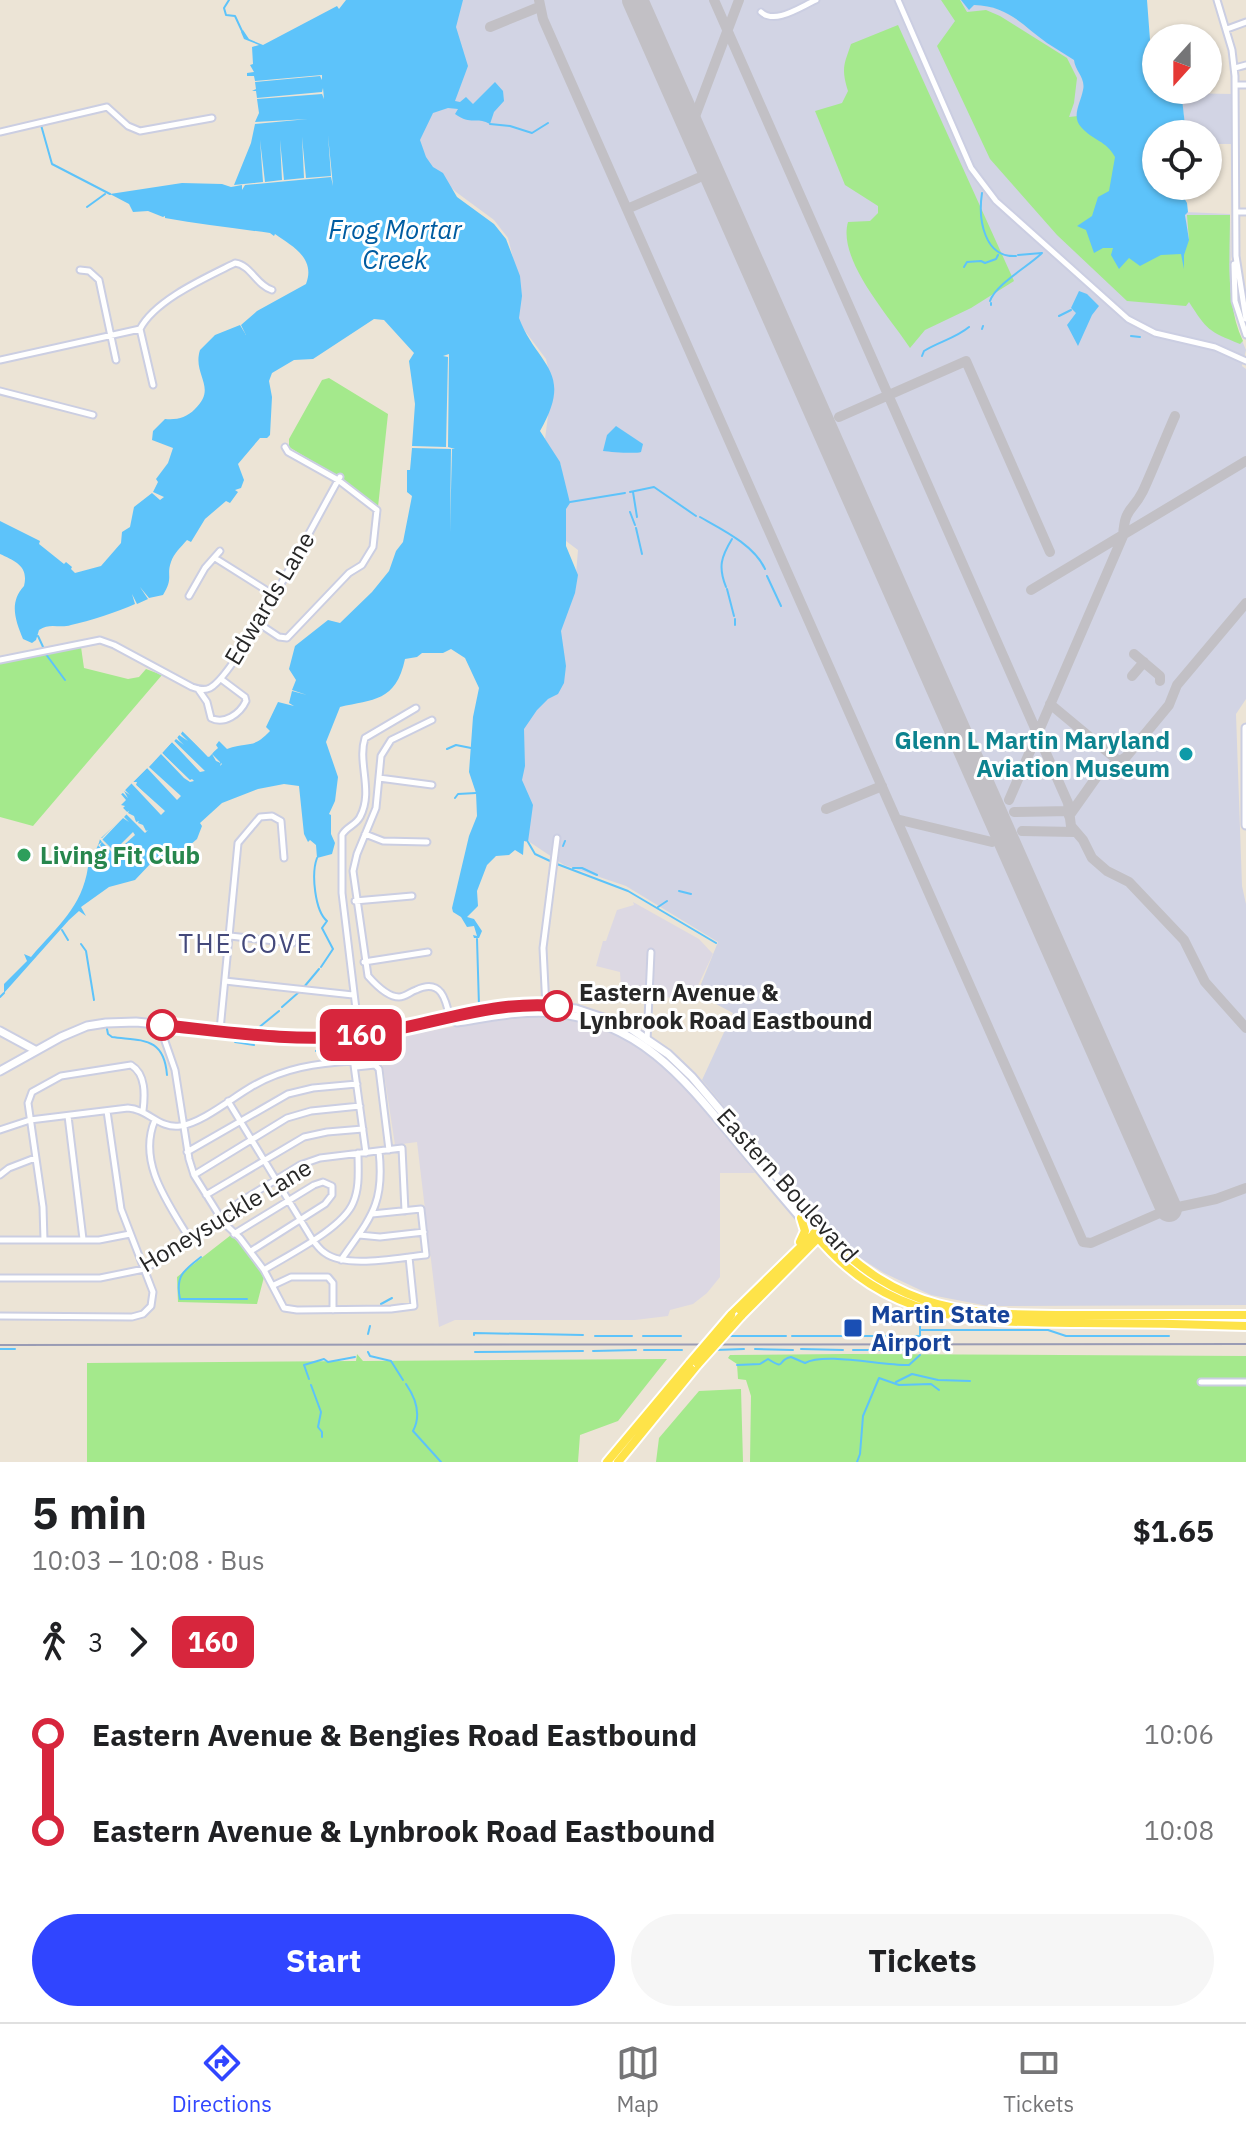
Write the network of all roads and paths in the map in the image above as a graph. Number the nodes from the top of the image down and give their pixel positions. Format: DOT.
graph roads {
  1 [pos="816,0"];
  2 [pos="898,0"];
  3 [pos="1217,0"];
  4 [pos="761,12"];
  5 [pos="1246,22"];
  6 [pos="1227,29"];
  7 [pos="1246,65"];
  8 [pos="1235,68"];
  9 [pos="1236,85"];
  10 [pos="1246,85"];
  11 [pos="212,118"];
  12 [pos="0,132"];
  13 [pos="1236,212"];
  14 [pos="1246,212"];
  15 [pos="1236,256"];
  16 [pos="80,270"];
  17 [pos="272,290"];
  18 [pos="1246,319"];
  19 [pos="140,329"];
  20 [pos="111,335"];
  21 [pos="1246,335"];
  22 [pos="0,360"];
  23 [pos="116,360"];
  24 [pos="1246,361"];
  25 [pos="153,385"];
  26 [pos="0,391"];
  27 [pos="93,415"];
  28 [pos="285,447"];
  29 [pos="339,478"];
  30 [pos="220,551"];
  31 [pos="215,558"];
  32 [pos="274,595"];
  33 [pos="189,596"];
  34 [pos="258,623"];
  35 [pos="0,660"];
  36 [pos="221,679"];
  37 [pos="198,689"];
  38 [pos="416,708"];
  39 [pos="432,720"];
  40 [pos="1246,728"];
  41 [pos="379,778"];
  42 [pos="432,785"];
  43 [pos="1246,825"];
  44 [pos="365,834"];
  45 [pos="557,838"];
  46 [pos="427,842"];
  47 [pos="284,858"];
  48 [pos="412,896"];
  49 [pos="355,901"];
  50 [pos="230,936"];
  51 [pos="293,943"];
  52 [pos="428,952"];
  53 [pos="651,952"];
  54 [pos="364,962"];
  55 [pos="225,981"];
  56 [pos="353,995"];
  57 [pos="546,1009"];
  58 [pos="450,1019"];
  59 [pos="159,1024"];
  60 [pos="220,1030"];
  61 [pos="0,1031"];
  62 [pos="354,1036"];
  63 [pos="646,1042"];
  64 [pos="22,1043"];
  65 [pos="49,1043"];
  66 [pos="35,1050"];
  67 [pos="21,1058"];
  68 [pos="354,1064"];
  69 [pos="0,1071"];
  70 [pos="357,1084"];
  71 [pos="228,1101"];
  72 [pos="360,1106"];
  73 [pos="107,1111"];
  74 [pos="143,1111"];
  75 [pos="68,1116"];
  76 [pos="30,1120"];
  77 [pos="155,1120"];
  78 [pos="240,1121"];
  79 [pos="184,1125"];
  80 [pos="363,1129"];
  81 [pos="0,1130"];
  82 [pos="251,1139"];
  83 [pos="389,1150"];
  84 [pos="379,1151"];
  85 [pos="187,1152"];
  86 [pos="358,1153"];
  87 [pos="366,1153"];
  88 [pos="35,1158"];
  89 [pos="264,1159"];
  90 [pos="0,1175"];
  91 [pos="194,1175"];
  92 [pos="277,1180"];
  93 [pos="206,1195"];
  94 [pos="289,1200"];
  95 [pos="405,1211"];
  96 [pos="372,1214"];
  97 [pos="219,1216"];
  98 [pos="801,1218"];
  99 [pos="301,1219"];
  100 [pos="424,1232"];
  101 [pos="819,1233"];
  102 [pos="130,1234"];
  103 [pos="234,1234"];
  104 [pos="359,1235"];
  105 [pos="189,1238"];
  106 [pos="83,1239"];
  107 [pos="312,1239"];
  108 [pos="0,1240"];
  109 [pos="44,1240"];
  110 [pos="251,1251"];
  111 [pos="409,1257"];
  112 [pos="787,1258"];
  113 [pos="341,1260"];
  114 [pos="839,1260"];
  115 [pos="144,1269"];
  116 [pos="264,1270"];
  117 [pos="782,1274"];
  118 [pos="0,1278"];
  119 [pos="274,1285"];
  120 [pos="333,1310"];
  121 [pos="736,1315"];
  122 [pos="0,1316"];
  123 [pos="1246,1321"];
  124 [pos="694,1363"];
  125 [pos="1201,1382"];
  126 [pos="1246,1382"];
  127 [pos="607,1462"];
  128 [pos="618,1462"];
  1 -- 4 [label="street"];
  2 -- 24 [label="street"];
  3 -- 6 [label="street"];
  5 -- 6 [label="street"];
  6 -- 8 [label="street"];
  7 -- 8 [label="street"];
  8 -- 9 [label="street"];
  9 -- 10 [label="street"];
  9 -- 13 [label="street"];
  11 -- 12 [label="street"];
  13 -- 14 [label="street"];
  13 -- 15 [label="street"];
  15 -- 18 [label="street"];
  15 -- 21 [label="street"];
  16 -- 20 [label="street"];
  17 -- 19 [label="street"];
  19 -- 20 [label="street"];
  19 -- 25 [label="street"];
  20 -- 22 [label="street"];
  20 -- 23 [label="street"];
  26 -- 27 [label="street"];
  28 -- 29 [label="street"];
  29 -- 32 [label="street, Edwards Lane"];
  29 -- 34 [label="street"];
  30 -- 31 [label="street"];
  31 -- 32 [label="street"];
  31 -- 33 [label="street"];
  32 -- 34 [label="street, Edwards Lane"];
  34 -- 36 [label="street, Edwards Lane"];
  35 -- 37 [label="street"];
  36 -- 37 [label="street, Edwards Lane"];
  36 -- 37 [label="street"];
  38 -- 56 [label="street"];
  39 -- 41 [label="street"];
  40 -- 43 [label="main road"];
  41 -- 42 [label="street"];
  41 -- 44 [label="street"];
  44 -- 46 [label="street"];
  44 -- 49 [label="street"];
  45 -- 57 [label="street"];
  47 -- 50 [label="street"];
  48 -- 49 [label="street"];
  49 -- 54 [label="street"];
  50 -- 51 [label="street"];
  50 -- 55 [label="street"];
  52 -- 54 [label="street"];
  53 -- 63 [label="street"];
  54 -- 58 [label="street"];
  55 -- 56 [label="street"];
  55 -- 60 [label="street"];
  56 -- 62 [label="street"];
  57 -- 58 [label="main road, Eastern Boulevard"];
  57 -- 63 [label="main road, Eastern Boulevard"];
  58 -- 62 [label="main road, Eastern Boulevard"];
  59 -- 60 [label="main road, Eastern Boulevard"];
  59 -- 65 [label="main road, Eastern Boulevard"];
  59 -- 79 [label="street"];
  60 -- 62 [label="main road, Eastern Boulevard"];
  61 -- 64 [label="main road"];
  62 -- 68 [label="street"];
  63 -- 98 [label="main road, Eastern Boulevard"];
  63 -- 101 [label="main road, Eastern Boulevard"];
  64 -- 65 [label="main road"];
  64 -- 66 [label="main road"];
  64 -- 67 [label="main road"];
  65 -- 66 [label="main road, Eastern Boulevard"];
  66 -- 67 [label="main road, Eastern Boulevard"];
  67 -- 69 [label="main road, Eastern Boulevard"];
  68 -- 70 [label="street"];
  68 -- 71 [label="street"];
  68 -- 83 [label="street"];
  70 -- 72 [label="street"];
  70 -- 78 [label="street"];
  71 -- 78 [label="street"];
  71 -- 79 [label="street"];
  72 -- 80 [label="street"];
  72 -- 82 [label="street"];
  73 -- 74 [label="street"];
  73 -- 75 [label="street"];
  73 -- 102 [label="street"];
  74 -- 76 [label="street"];
  74 -- 77 [label="street"];
  75 -- 76 [label="street"];
  75 -- 106 [label="street"];
  76 -- 81 [label="street"];
  76 -- 88 [label="street"];
  77 -- 79 [label="street"];
  77 -- 105 [label="street"];
  78 -- 82 [label="street"];
  78 -- 85 [label="street"];
  79 -- 85 [label="street"];
  80 -- 87 [label="street"];
  80 -- 89 [label="street"];
  82 -- 89 [label="street"];
  82 -- 91 [label="street"];
  83 -- 84 [label="street, Honeysuckle Lane"];
  83 -- 95 [label="street, Honeysuckle Lane"];
  84 -- 87 [label="street, Honeysuckle Lane"];
  84 -- 96 [label="street"];
  85 -- 91 [label="street"];
  86 -- 87 [label="street, Honeysuckle Lane"];
  86 -- 92 [label="street, Honeysuckle Lane"];
  86 -- 107 [label="street"];
  88 -- 90 [label="street"];
  88 -- 109 [label="street"];
  89 -- 92 [label="street"];
  89 -- 93 [label="street"];
  91 -- 93 [label="street"];
  92 -- 94 [label="street"];
  92 -- 97 [label="street, Honeysuckle Lane"];
  93 -- 97 [label="street"];
  94 -- 99 [label="street"];
  94 -- 99 [label="street"];
  94 -- 103 [label="street"];
  95 -- 96 [label="street"];
  95 -- 100 [label="street"];
  96 -- 104 [label="street"];
  97 -- 103 [label="street"];
  97 -- 105 [label="street, Honeysuckle Lane"];
  98 -- 101 [label="main road, Eastern Boulevard"];
  98 -- 112 [label="main road"];
  99 -- 107 [label="street"];
  99 -- 110 [label="street"];
  100 -- 104 [label="street"];
  100 -- 111 [label="street"];
  101 -- 112 [label="main road"];
  101 -- 114 [label="main road, Eastern Boulevard"];
  101 -- 117 [label="main road"];
  101 -- 123 [label="main road, Eastern Boulevard"];
  102 -- 106 [label="street"];
  102 -- 115 [label="street"];
  103 -- 110 [label="street"];
  104 -- 113 [label="street"];
  105 -- 115 [label="street, Honeysuckle Lane"];
  106 -- 109 [label="street"];
  107 -- 113 [label="street"];
  107 -- 116 [label="street"];
  108 -- 109 [label="street"];
  110 -- 116 [label="street"];
  111 -- 113 [label="street"];
  111 -- 120 [label="street"];
  112 -- 121 [label="main road"];
  114 -- 117 [label="main road"];
  114 -- 123 [label="main road, Eastern Boulevard"];
  115 -- 118 [label="street, Honeysuckle Lane"];
  115 -- 122 [label="street"];
  116 -- 119 [label="street"];
  117 -- 121 [label="main road"];
  119 -- 120 [label="street"];
  119 -- 120 [label="street"];
  121 -- 124 [label="main road, bridge"];
  124 -- 127 [label="main road"];
  124 -- 128 [label="main road"];
  125 -- 126 [label="street"];
}
